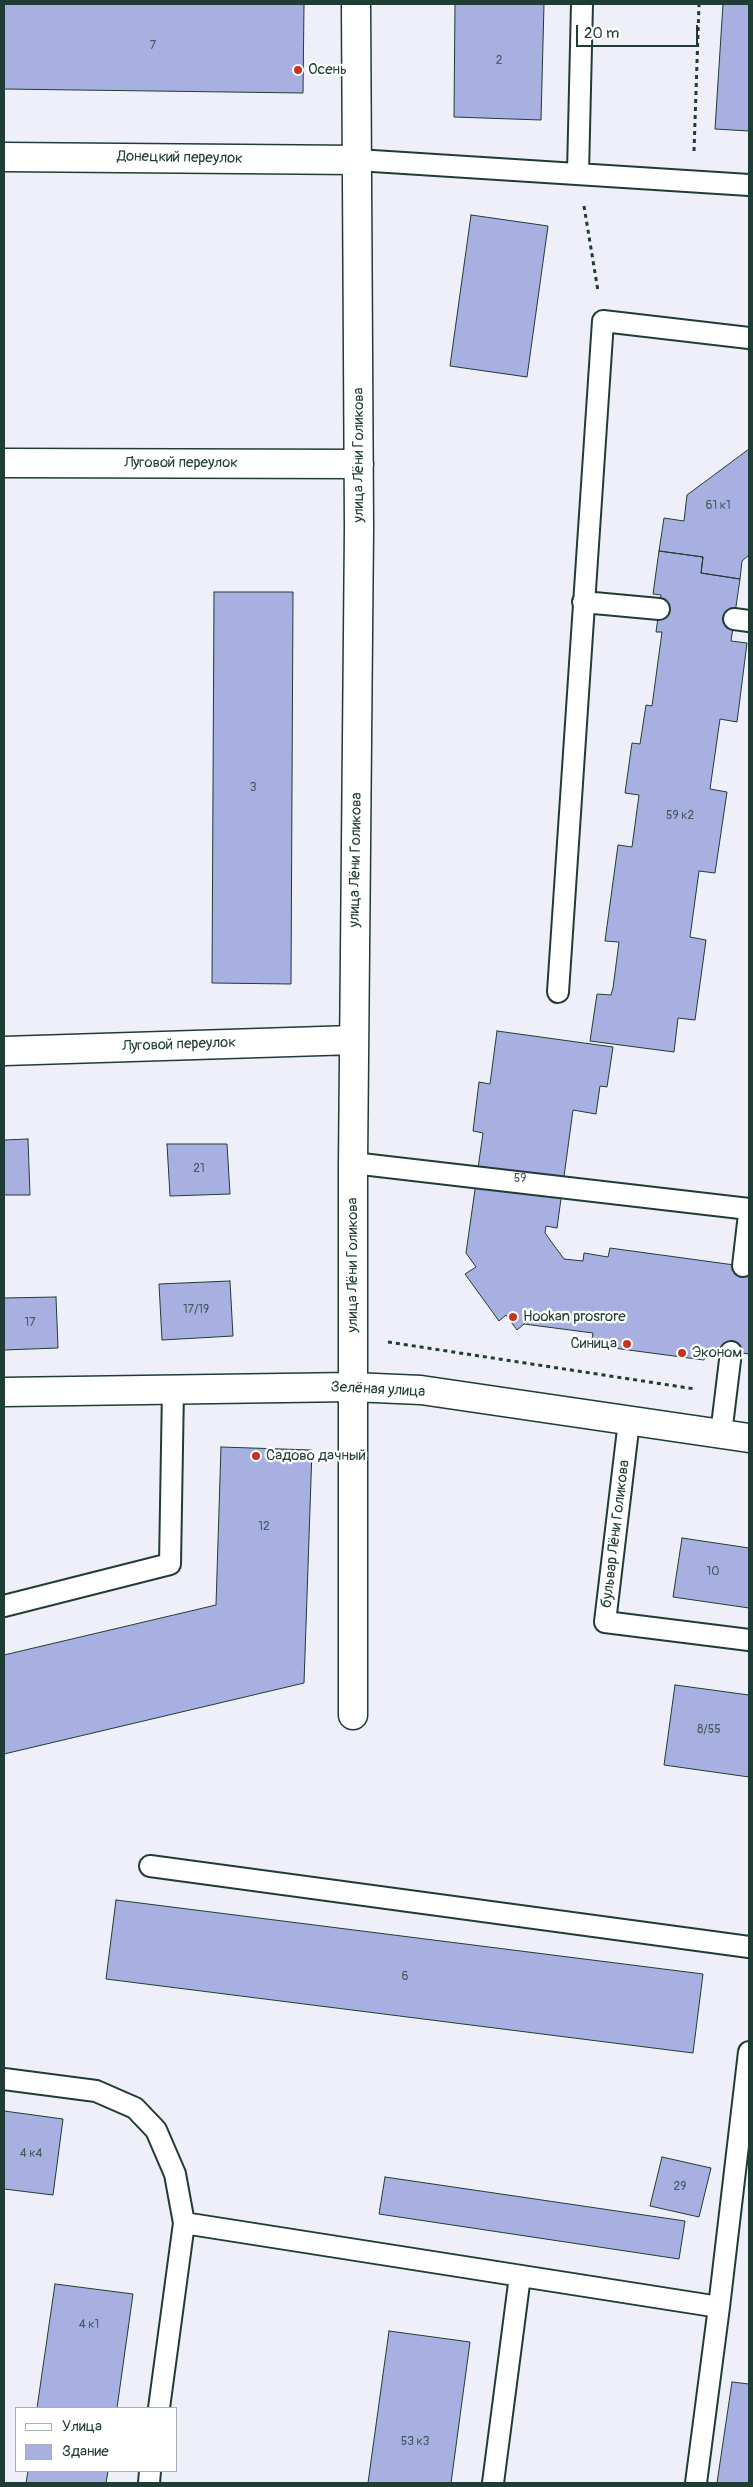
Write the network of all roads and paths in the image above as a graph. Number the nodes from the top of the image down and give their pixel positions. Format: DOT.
graph roads {
  1 [pos="356,4"];
  2 [pos="582,4"];
  3 [pos="699,4"];
  4 [pos="4,157"];
  5 [pos="357,160"];
  6 [pos="578,173"];
  7 [pos="693,181"];
  8 [pos="749,185"];
  9 [pos="603,322"];
  10 [pos="749,338"];
  11 [pos="4,463"];
  12 [pos="359,464"];
  13 [pos="583,602"];
  14 [pos="659,609"];
  15 [pos="558,992"];
  16 [pos="354,1040"];
  17 [pos="4,1051"];
  18 [pos="353,1163"];
  19 [pos="749,1209"];
  20 [pos="749,1214"];
  21 [pos="742,1266"];
  22 [pos="352,1336"];
  23 [pos="731,1352"];
  24 [pos="352,1387"];
  25 [pos="173,1389"];
  26 [pos="701,1390"];
  27 [pos="4,1392"];
  28 [pos="629,1421"];
  29 [pos="721,1434"];
  30 [pos="749,1438"];
  31 [pos="4,1606"];
  32 [pos="749,1640"];
  33 [pos="353,1715"];
  34 [pos="150,1866"];
  35 [pos="749,1947"];
  36 [pos="749,2052"];
  37 [pos="4,2080"];
  38 [pos="184,2223"];
  39 [pos="520,2276"];
  40 [pos="719,2307"];
  41 [pos="159,2407"];
  42 [pos="493,2483"];
  43 [pos="696,2483"];
  1 -- 5 [label="street, улица Лёни Голикова"];
  2 -- 6 [label="lane"];
  3 -- 7 [label="path"];
  4 -- 5 [label="street, Донецкий переулок"];
  5 -- 6 [label="lane"];
  5 -- 12 [label="street, улица Лёни Голикова"];
  6 -- 7 [label="lane"];
  6 -- 9 [label="path"];
  7 -- 8 [label="lane"];
  9 -- 10 [label="lane"];
  9 -- 13 [label="lane"];
  11 -- 12 [label="street, Луговой переулок"];
  12 -- 16 [label="street, улица Лёни Голикова"];
  13 -- 14 [label="lane"];
  13 -- 15 [label="lane"];
  16 -- 17 [label="street, Луговой переулок"];
  16 -- 18 [label="street, улица Лёни Голикова"];
  18 -- 19 [label="lane"];
  18 -- 22 [label="street, улица Лёни Голикова"];
  20 -- 21 [label="lane"];
  22 -- 24 [label="street, улица Лёни Голикова"];
  22 -- 26 [label="path"];
  23 -- 29 [label="lane"];
  24 -- 25 [label="street, Зелёная улица"];
  24 -- 28 [label="street, Зелёная улица"];
  24 -- 33 [label="street, улица Лёни Голикова"];
  25 -- 27 [label="street, Зелёная улица"];
  25 -- 31 [label="lane"];
  28 -- 29 [label="street, Зелёная улица"];
  28 -- 32 [label="lane, бульвар Лёни Голикова"];
  29 -- 30 [label="street, Зелёная улица"];
  34 -- 35 [label="lane"];
  36 -- 40 [label="lane"];
  37 -- 38 [label="lane"];
  38 -- 39 [label="lane"];
  38 -- 41 [label="lane"];
  39 -- 40 [label="lane"];
  39 -- 42 [label="lane"];
  40 -- 43 [label="lane"];
}
